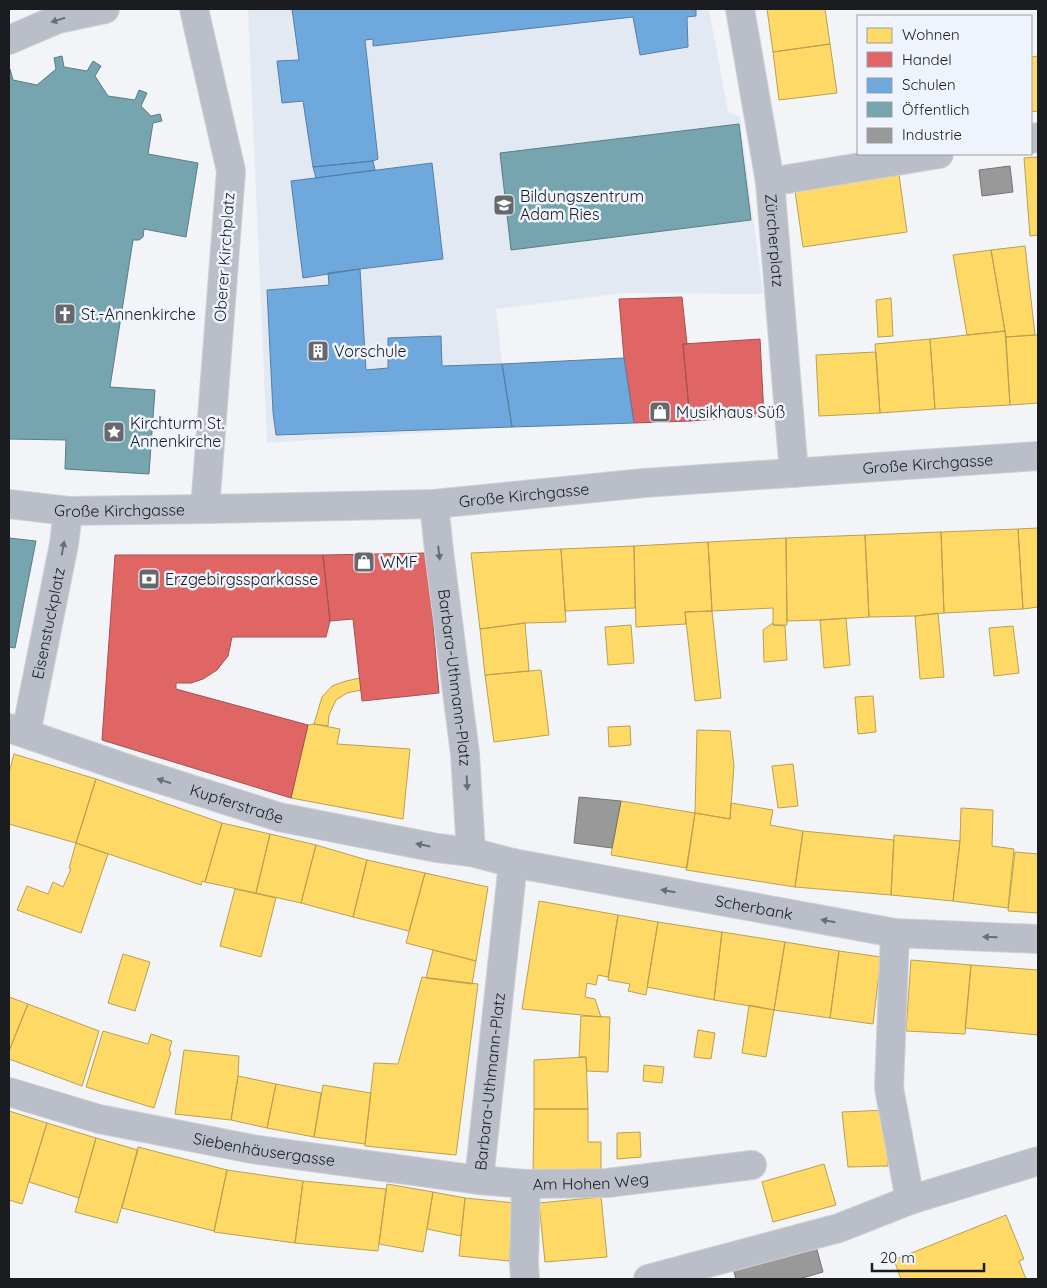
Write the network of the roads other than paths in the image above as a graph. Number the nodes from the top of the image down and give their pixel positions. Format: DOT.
graph roads {
  1 [pos="106,9"];
  2 [pos="194,9"];
  3 [pos="740,9"];
  4 [pos="9,40"];
  5 [pos="933,155"];
  6 [pos="770,182"];
  7 [pos="1038,456"];
  8 [pos="794,473"];
  9 [pos="9,504"];
  10 [pos="434,504"];
  11 [pos="204,510"];
  12 [pos="68,511"];
  13 [pos="14,732"];
  14 [pos="471,852"];
  15 [pos="513,863"];
  16 [pos="895,933"];
  17 [pos="1038,939"];
  18 [pos="9,1092"];
  19 [pos="1038,1161"];
  20 [pos="752,1165"];
  21 [pos="479,1180"];
  22 [pos="526,1184"];
  23 [pos="910,1200"];
  24 [pos="525,1279"];
  25 [pos="648,1279"];
  1 -- 4 [label="street, one-way"];
  2 -- 11 [label="street, Oberer Kirchplatz"];
  3 -- 6 [label="street, Zürcherplatz"];
  5 -- 6 [label="street"];
  6 -- 8 [label="street, Zürcherplatz"];
  7 -- 8 [label="street, Große Kirchgasse"];
  8 -- 10 [label="street, Große Kirchgasse"];
  9 -- 12 [label="street, Große Kirchgasse"];
  10 -- 11 [label="street, Große Kirchgasse"];
  10 -- 14 [label="street, Barbara-Uthmann-Platz, one-way"];
  11 -- 12 [label="street, Große Kirchgasse"];
  13 -- 12 [label="street, Eisenstuckplatz, one-way"];
  14 -- 13 [label="street, Kupferstraße, one-way"];
  14 -- 15 [label="street, Scherbank"];
  16 -- 15 [label="street, Scherbank, one-way"];
  15 -- 21 [label="street, Barbara-Uthmann-Platz"];
  17 -- 16 [label="street, Scherbank, one-way"];
  16 -- 23 [label="street"];
  18 -- 21 [label="street, Siebenhäusergasse"];
  19 -- 23 [label="street"];
  20 -- 22 [label="street, Am Hohen Weg"];
  21 -- 22 [label="street, Siebenhäusergasse"];
  22 -- 24 [label="street, Am Hohen Weg"];
  23 -- 25 [label="street"];
}
